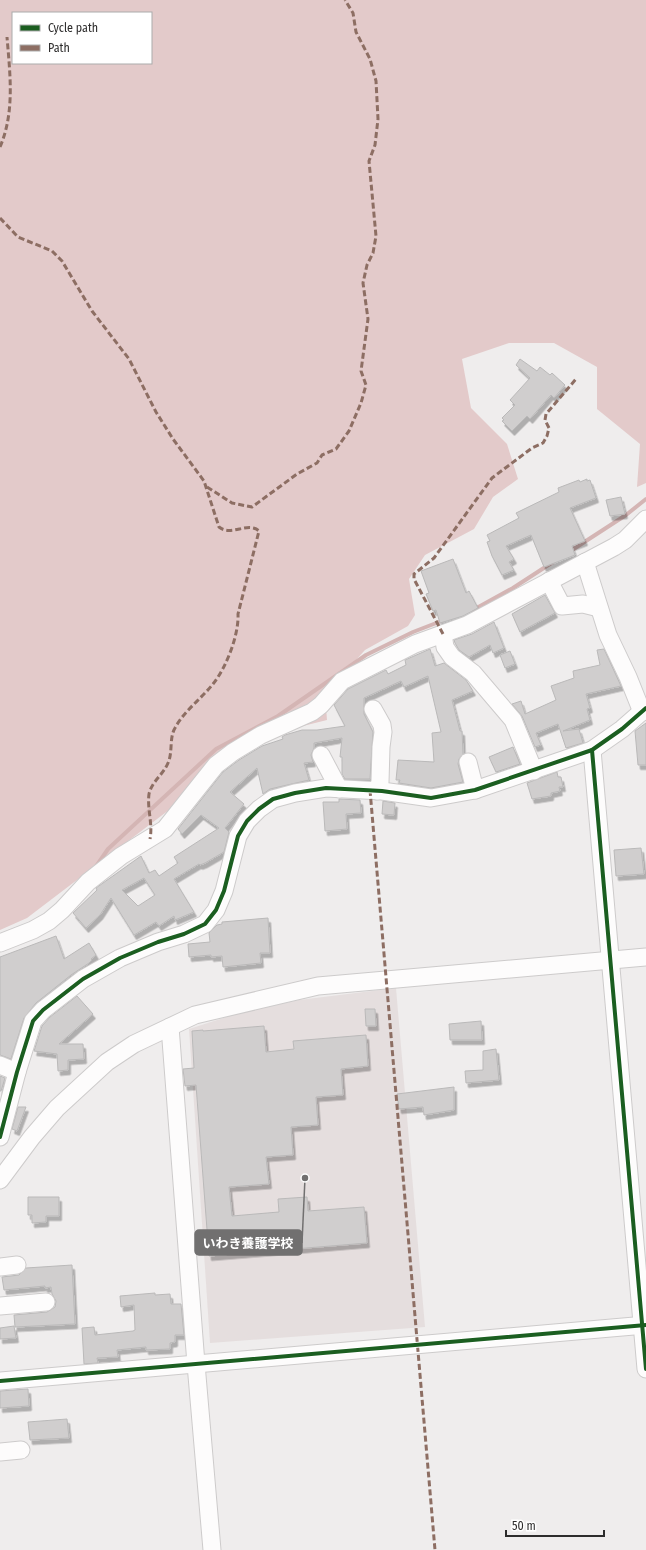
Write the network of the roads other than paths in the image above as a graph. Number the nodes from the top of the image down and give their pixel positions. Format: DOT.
graph roads {
  1 [pos="646,519"];
  2 [pos="585,562"];
  3 [pos="549,581"];
  4 [pos="600,608"];
  5 [pos="443,634"];
  6 [pos="374,709"];
  7 [pos="644,710"];
  8 [pos="592,750"];
  9 [pos="321,756"];
  10 [pos="468,762"];
  11 [pos="534,771"];
  12 [pos="339,789"];
  13 [pos="377,790"];
  14 [pos="474,790"];
  15 [pos="0,944"];
  16 [pos="646,957"];
  17 [pos="611,961"];
  18 [pos="170,1027"];
  19 [pos="0,1065"];
  20 [pos="17,1072"];
  21 [pos="0,1137"];
  22 [pos="0,1180"];
  23 [pos="17,1265"];
  24 [pos="0,1267"];
  25 [pos="46,1302"];
  26 [pos="0,1306"];
  27 [pos="644,1325"];
  28 [pos="196,1364"];
  29 [pos="646,1368"];
  30 [pos="0,1381"];
  31 [pos="21,1450"];
  32 [pos="0,1452"];
  33 [pos="212,1550"];
  1 -- 2 [label="street"];
  2 -- 3 [label="street"];
  2 -- 4 [label="street"];
  3 -- 4 [label="street"];
  3 -- 5 [label="street"];
  4 -- 7 [label="street"];
  5 -- 11 [label="street"];
  5 -- 15 [label="street"];
  6 -- 13 [label="street"];
  7 -- 8 [label="street"];
  8 -- 11 [label="street"];
  8 -- 17 [label="street"];
  9 -- 12 [label="street"];
  10 -- 14 [label="street"];
  11 -- 14 [label="street"];
  12 -- 13 [label="street"];
  12 -- 20 [label="street"];
  13 -- 14 [label="street"];
  16 -- 17 [label="street"];
  17 -- 18 [label="street"];
  17 -- 27 [label="street"];
  18 -- 22 [label="street"];
  18 -- 28 [label="street"];
  19 -- 20 [label="street"];
  20 -- 21 [label="street"];
  23 -- 24 [label="street"];
  25 -- 26 [label="street"];
  27 -- 28 [label="street"];
  27 -- 29 [label="street"];
  28 -- 30 [label="street"];
  28 -- 33 [label="street"];
  31 -- 32 [label="street"];
}
